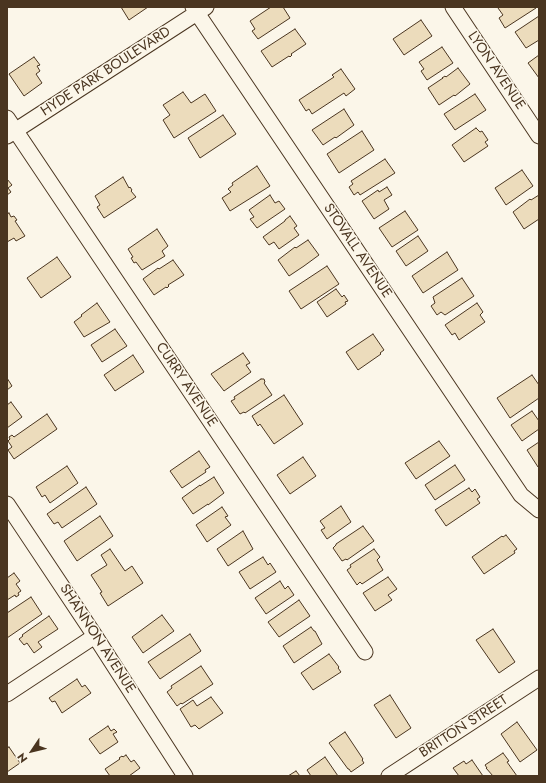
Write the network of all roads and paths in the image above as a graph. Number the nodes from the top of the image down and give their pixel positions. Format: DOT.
graph roads {
  1 [pos="453,7"];
  2 [pos="198,9"];
  3 [pos="10,128"];
  4 [pos="539,136"];
  5 [pos="7,504"];
  6 [pos="539,510"];
  7 [pos="95,636"];
  8 [pos="365,652"];
  9 [pos="539,678"];
  10 [pos="7,694"];
  11 [pos="185,776"];
  12 [pos="389,776"];
  1 -- 4 [label="street, LYON AVENUE"];
  2 -- 3 [label="street, HYDE PARK BOULEVARD"];
  2 -- 6 [label="street, STOVALL AVENUE"];
  3 -- 8 [label="street, CURRY AVENUE"];
  5 -- 7 [label="street, SHANNON AVENUE"];
  7 -- 10 [label="street"];
  7 -- 11 [label="street, SHANNON AVENUE"];
  9 -- 12 [label="street, BRITTON STREET"];
}
